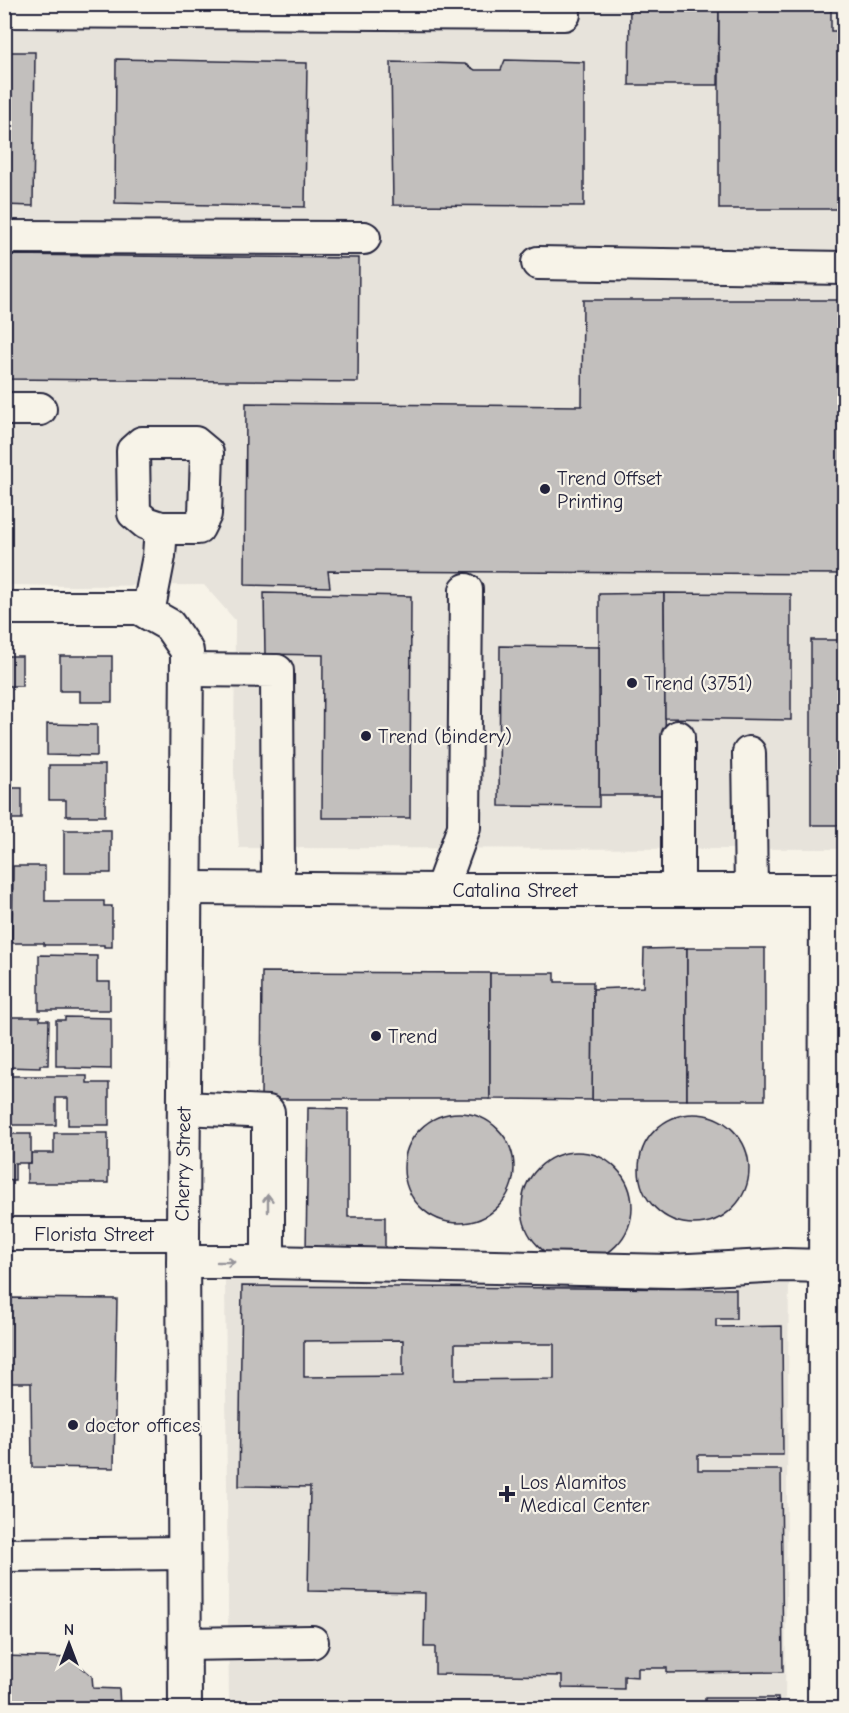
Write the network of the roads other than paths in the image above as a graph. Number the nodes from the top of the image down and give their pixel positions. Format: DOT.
graph roads {
  1 [pos="4,11"];
  2 [pos="564,14"];
  3 [pos="4,237"];
  4 [pos="364,238"];
  5 [pos="538,263"];
  6 [pos="844,268"];
  7 [pos="4,409"];
  8 [pos="40,409"];
  9 [pos="161,528"];
  10 [pos="466,590"];
  11 [pos="4,608"];
  12 [pos="158,619"];
  13 [pos="187,670"];
  14 [pos="678,737"];
  15 [pos="749,753"];
  16 [pos="186,888"];
  17 [pos="278,888"];
  18 [pos="678,889"];
  19 [pos="441,890"];
  20 [pos="751,890"];
  21 [pos="835,890"];
  22 [pos="184,1108"];
  23 [pos="4,1234"];
  24 [pos="183,1248"];
  25 [pos="268,1262"];
  26 [pos="825,1266"];
  27 [pos="835,1335"];
  28 [pos="184,1553"];
  29 [pos="4,1555"];
  30 [pos="312,1642"];
  31 [pos="185,1644"];
  32 [pos="831,1690"];
  33 [pos="185,1708"];
  1 -- 2 [label="street"];
  3 -- 4 [label="street"];
  5 -- 6 [label="street"];
  7 -- 8 [label="street"];
  9 -- 12 [label="street"];
  10 -- 19 [label="street"];
  11 -- 12 [label="street"];
  12 -- 13 [label="street, Cherry Street"];
  13 -- 16 [label="street, Cherry Street"];
  13 -- 17 [label="street"];
  14 -- 18 [label="street"];
  15 -- 20 [label="street"];
  16 -- 17 [label="street, Catalina Street"];
  16 -- 22 [label="street, Cherry Street"];
  17 -- 19 [label="street, Catalina Street"];
  18 -- 19 [label="street, Catalina Street"];
  18 -- 20 [label="street, Catalina Street"];
  20 -- 21 [label="street, Catalina Street"];
  21 -- 26 [label="street"];
  22 -- 24 [label="street, Cherry Street"];
  25 -- 22 [label="street, one-way"];
  23 -- 24 [label="street, Florista Street"];
  24 -- 25 [label="street, Florista Street, one-way"];
  24 -- 28 [label="street, Cherry Street"];
  25 -- 26 [label="street, Florista Street"];
  26 -- 27 [label="street"];
  27 -- 32 [label="street"];
  28 -- 29 [label="street"];
  28 -- 31 [label="street, Cherry Street"];
  30 -- 31 [label="street"];
  31 -- 33 [label="street, Cherry Street"];
}
